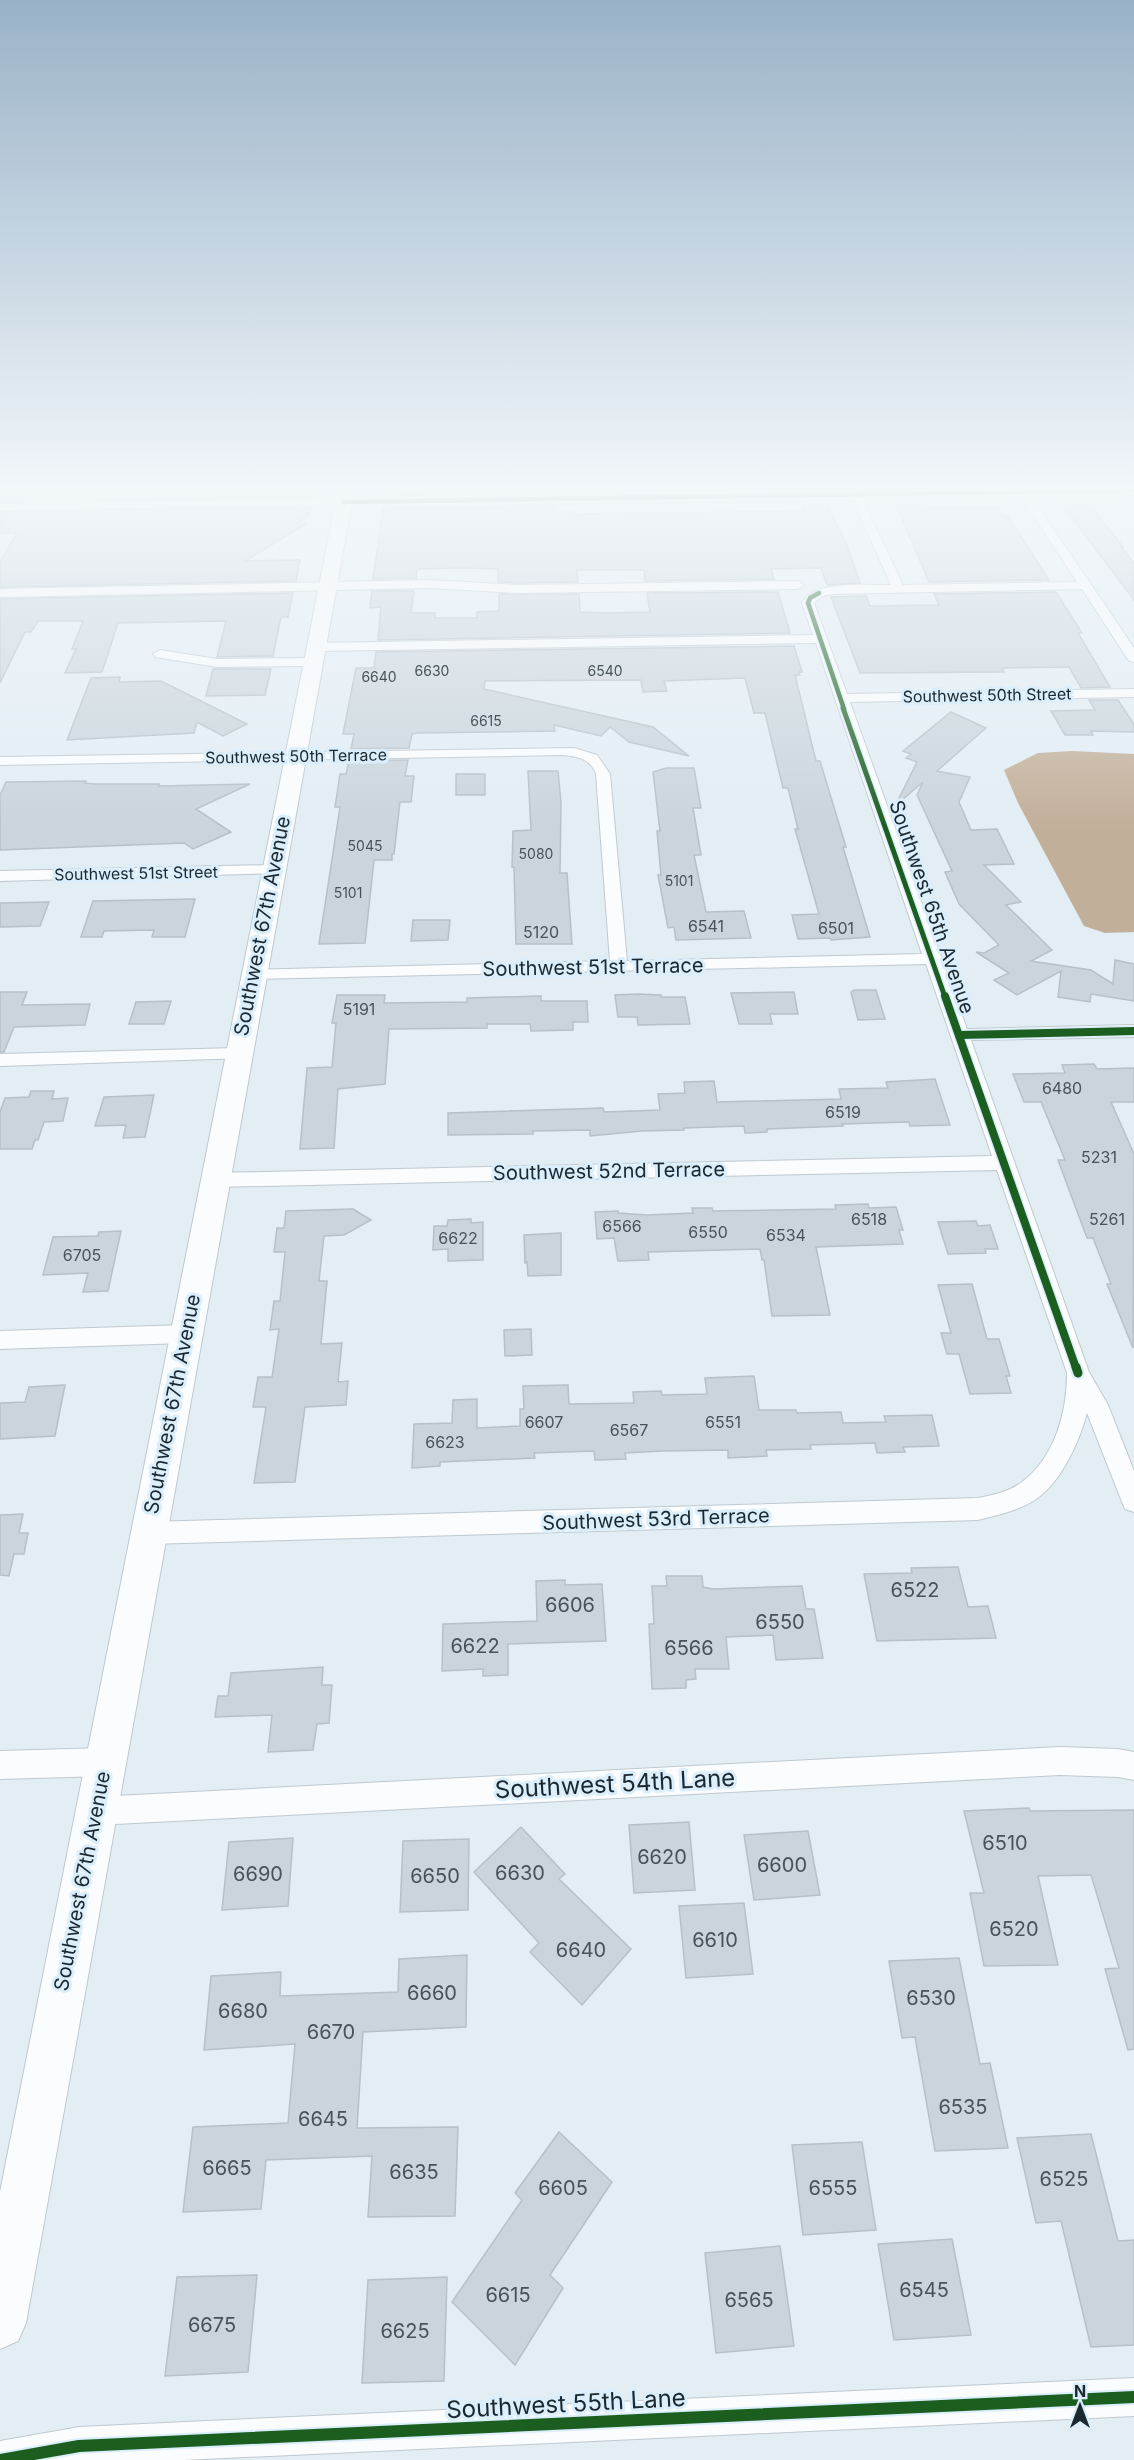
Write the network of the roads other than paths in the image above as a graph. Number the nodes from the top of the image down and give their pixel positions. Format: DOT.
graph roads {
  1 [pos="325,600"];
  2 [pos="809,600"];
  3 [pos="1095,600"];
  4 [pos="819,639"];
  5 [pos="160,654"];
  6 [pos="314,655"];
  7 [pos="1134,658"];
  8 [pos="1134,693"];
  9 [pos="841,698"];
  10 [pos="294,756"];
  11 [pos="0,761"];
  12 [pos="273,870"];
  13 [pos="0,876"];
  14 [pos="933,958"];
  15 [pos="619,966"];
  16 [pos="253,974"];
  17 [pos="1134,1031"];
  18 [pos="959,1035"];
  19 [pos="238,1054"];
  20 [pos="0,1060"];
  21 [pos="1005,1163"];
  22 [pos="214,1180"];
  23 [pos="185,1334"];
  24 [pos="0,1340"];
  25 [pos="1078,1372"];
  26 [pos="1134,1502"];
  27 [pos="148,1533"];
  28 [pos="104,1762"];
  29 [pos="0,1765"];
  30 [pos="1134,1766"];
  31 [pos="96,1811"];
  32 [pos="0,2323"];
  33 [pos="1134,2397"];
  34 [pos="0,2460"];
  1 -- 6 [label="main road, Southwest 67th Avenue"];
  2 -- 4 [label="street, Southwest 65th Avenue"];
  3 -- 7 [label="street"];
  4 -- 6 [label="street"];
  4 -- 9 [label="street, Southwest 65th Avenue"];
  5 -- 6 [label="street"];
  6 -- 10 [label="main road, Southwest 67th Avenue"];
  8 -- 9 [label="street, Southwest 50th Street"];
  9 -- 14 [label="street, Southwest 65th Avenue"];
  10 -- 11 [label="street, Southwest 50th Terrace"];
  10 -- 12 [label="main road, Southwest 67th Avenue"];
  10 -- 15 [label="street, Southwest 50th Terrace"];
  12 -- 13 [label="street, Southwest 51st Street"];
  12 -- 16 [label="main road, Southwest 67th Avenue"];
  14 -- 15 [label="street, Southwest 51st Terrace"];
  14 -- 18 [label="street, Southwest 65th Avenue"];
  15 -- 16 [label="street, Southwest 51st Terrace"];
  16 -- 19 [label="main road, Southwest 67th Avenue"];
  17 -- 18 [label="street"];
  18 -- 21 [label="street, Southwest 65th Avenue"];
  19 -- 20 [label="street"];
  19 -- 22 [label="main road, Southwest 67th Avenue"];
  21 -- 22 [label="street, Southwest 52nd Terrace"];
  21 -- 25 [label="street, Southwest 65th Avenue"];
  22 -- 23 [label="main road, Southwest 67th Avenue"];
  23 -- 24 [label="street"];
  23 -- 27 [label="main road, Southwest 67th Avenue"];
  25 -- 26 [label="street, Southwest 65th Avenue"];
  25 -- 27 [label="street, Southwest 53rd Terrace"];
  27 -- 28 [label="main road, Southwest 67th Avenue"];
  28 -- 29 [label="street"];
  28 -- 31 [label="main road, Southwest 67th Avenue"];
  30 -- 31 [label="street, Southwest 54th Lane"];
  31 -- 32 [label="main road, Southwest 67th Avenue"];
  33 -- 34 [label="street, Southwest 55th Lane"];
}
